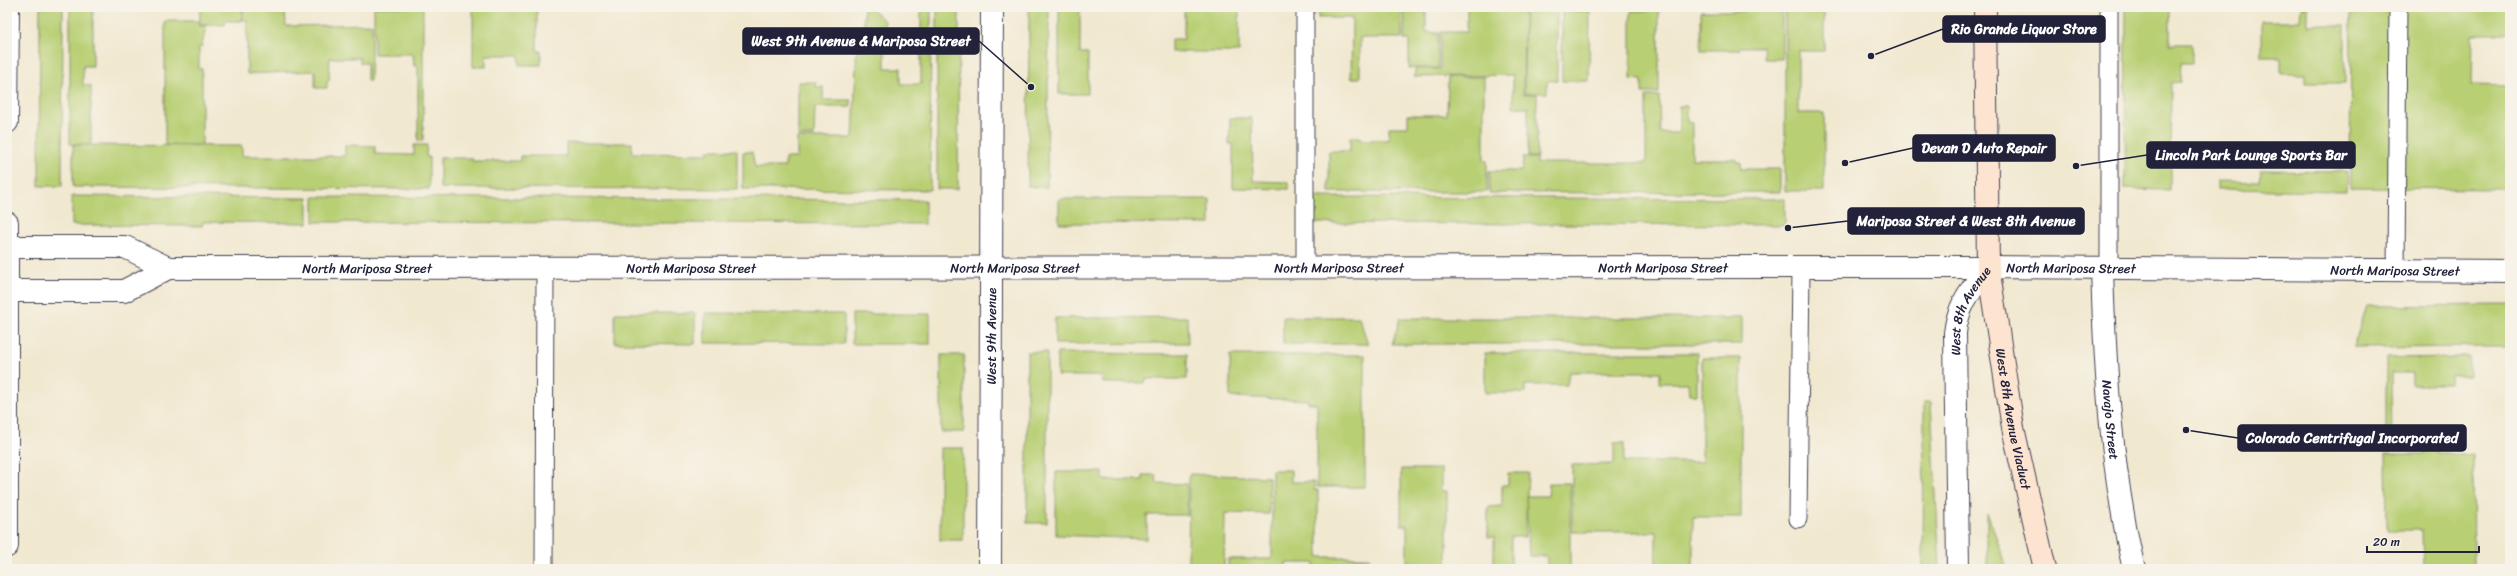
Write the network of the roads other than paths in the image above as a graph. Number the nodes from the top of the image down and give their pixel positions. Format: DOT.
graph roads {
  1 [pos="8,7"];
  2 [pos="992,7"];
  3 [pos="1305,7"];
  4 [pos="1985,7"];
  5 [pos="2109,7"];
  6 [pos="2398,7"];
  7 [pos="7,122"];
  8 [pos="7,223"];
  9 [pos="7,247"];
  10 [pos="168,268"];
  11 [pos="545,268"];
  12 [pos="1801,268"];
  13 [pos="1988,268"];
  14 [pos="2106,268"];
  15 [pos="992,269"];
  16 [pos="1304,269"];
  17 [pos="2396,270"];
  18 [pos="2510,271"];
  19 [pos="7,291"];
  20 [pos="1798,519"];
  21 [pos="7,546"];
  22 [pos="544,569"];
  23 [pos="990,569"];
  24 [pos="1958,569"];
  25 [pos="2045,569"];
  26 [pos="2134,569"];
  1 -- 7 [label="street"];
  2 -- 15 [label="street, West 9th Avenue"];
  3 -- 16 [label="lane"];
  4 -- 13 [label="main road, West 8th Avenue"];
  5 -- 14 [label="lane"];
  6 -- 17 [label="lane"];
  8 -- 9 [label="street"];
  9 -- 10 [label="street, North Mariposa Street"];
  9 -- 19 [label="street"];
  10 -- 11 [label="street, North Mariposa Street"];
  10 -- 19 [label="street, North Mariposa Street"];
  11 -- 15 [label="street, North Mariposa Street"];
  11 -- 22 [label="lane"];
  12 -- 13 [label="street, North Mariposa Street"];
  12 -- 16 [label="street, North Mariposa Street"];
  12 -- 20 [label="lane"];
  13 -- 14 [label="street, North Mariposa Street"];
  13 -- 24 [label="street, West 8th Avenue"];
  13 -- 25 [label="main road, West 8th Avenue Viaduct"];
  14 -- 17 [label="street, North Mariposa Street"];
  14 -- 26 [label="street, Navajo Street"];
  15 -- 16 [label="street, North Mariposa Street"];
  15 -- 23 [label="street, West 9th Avenue"];
  17 -- 18 [label="street, North Mariposa Street"];
  19 -- 21 [label="street"];
}
